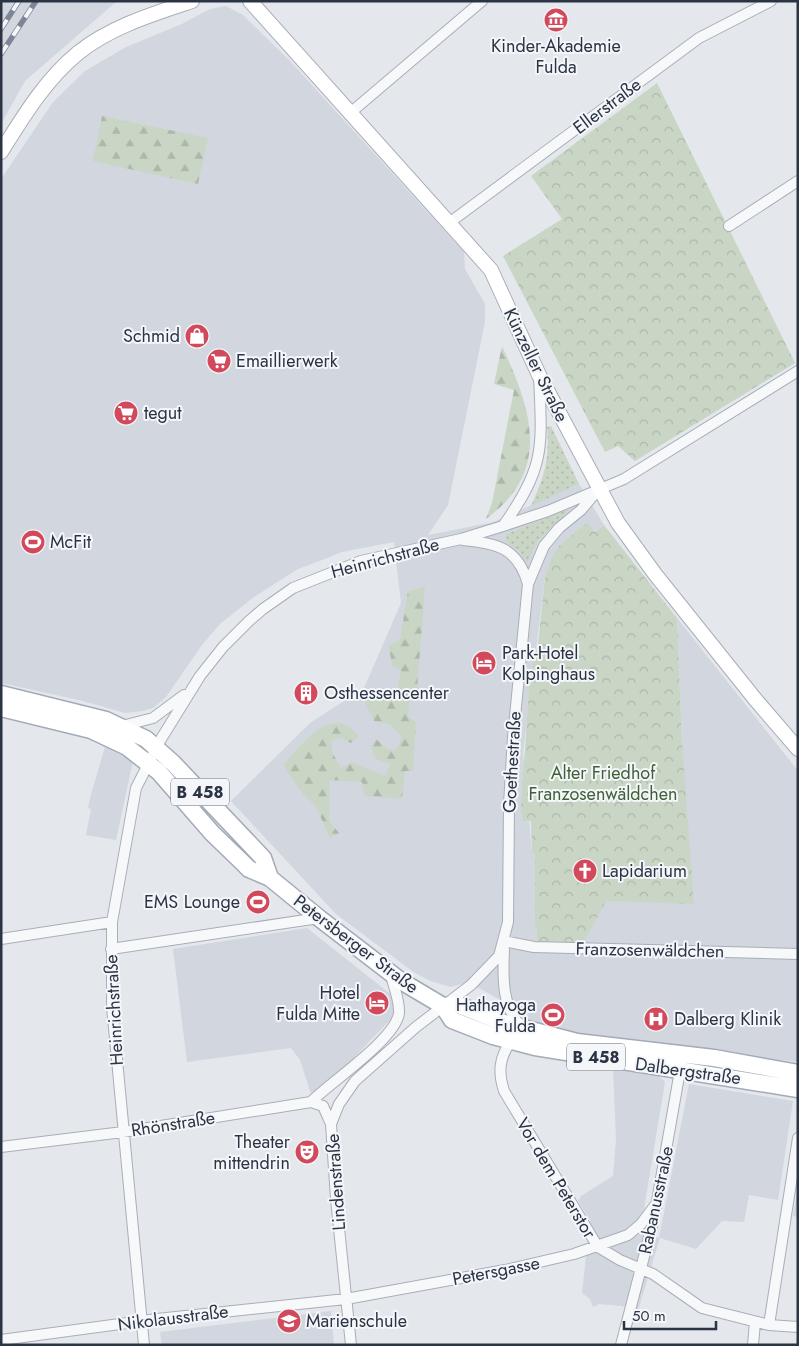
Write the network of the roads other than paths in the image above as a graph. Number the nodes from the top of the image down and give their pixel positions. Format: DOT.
graph roads {
  1 [pos="161,1"];
  2 [pos="192,1"];
  3 [pos="250,1"];
  4 [pos="482,1"];
  5 [pos="771,1"];
  6 [pos="142,18"];
  7 [pos="349,114"];
  8 [pos="1,152"];
  9 [pos="798,181"];
  10 [pos="449,223"];
  11 [pos="729,226"];
  12 [pos="798,371"];
  13 [pos="539,376"];
  14 [pos="598,490"];
  15 [pos="503,526"];
  16 [pos="461,539"];
  17 [pos="528,584"];
  18 [pos="191,690"];
  19 [pos="1,694"];
  20 [pos="1,708"];
  21 [pos="122,726"];
  22 [pos="798,749"];
  23 [pos="152,755"];
  24 [pos="319,918"];
  25 [pos="112,922"];
  26 [pos="1,939"];
  27 [pos="504,941"];
  28 [pos="111,949"];
  29 [pos="798,954"];
  30 [pos="390,972"];
  31 [pos="444,1006"];
  32 [pos="524,1029"];
  33 [pos="511,1041"];
  34 [pos="682,1062"];
  35 [pos="798,1073"];
  36 [pos="798,1089"];
  37 [pos="310,1102"];
  38 [pos="331,1124"];
  39 [pos="124,1132"];
  40 [pos="798,1138"];
  41 [pos="1,1147"];
  42 [pos="656,1204"];
  43 [pos="598,1247"];
  44 [pos="640,1268"];
  45 [pos="346,1299"];
  46 [pos="142,1322"];
  47 [pos="755,1322"];
  48 [pos="769,1325"];
  49 [pos="798,1327"];
  50 [pos="1,1340"];
  51 [pos="144,1345"];
  52 [pos="351,1345"];
  53 [pos="621,1345"];
  54 [pos="753,1345"];
  1 -- 6 [label="main road"];
  2 -- 6 [label="main road"];
  3 -- 7 [label="main road, Künzeller Straße"];
  4 -- 7 [label="street"];
  5 -- 10 [label="street, Ellerstraße"];
  6 -- 8 [label="main road"];
  7 -- 10 [label="main road, Künzeller Straße"];
  9 -- 11 [label="street"];
  10 -- 13 [label="main road, Künzeller Straße"];
  12 -- 14 [label="street, Heinrichstraße"];
  13 -- 14 [label="main road, Künzeller Straße"];
  13 -- 15 [label="street"];
  14 -- 15 [label="street, Heinrichstraße"];
  14 -- 17 [label="street, Goethestraße"];
  14 -- 22 [label="main road, Künzeller Straße"];
  15 -- 16 [label="street, Heinrichstraße"];
  16 -- 17 [label="street"];
  16 -- 18 [label="street, Heinrichstraße"];
  17 -- 27 [label="street, Goethestraße"];
  18 -- 21 [label="street, Heinrichstraße"];
  18 -- 23 [label="street, Heinrichstraße"];
  19 -- 21 [label="main road, Petersberger Straße / B 458"];
  20 -- 23 [label="main road, Petersberger Straße / B 458"];
  21 -- 23 [label="main road, Petersberger Straße / B 458"];
  23 -- 24 [label="main road, Petersberger Straße / B 458"];
  23 -- 25 [label="street, Heinrichstraße"];
  24 -- 28 [label="street"];
  24 -- 30 [label="main road, Petersberger Straße / B 458"];
  25 -- 26 [label="street"];
  25 -- 28 [label="street, Heinrichstraße"];
  27 -- 29 [label="street, Franzosenwäldchen"];
  27 -- 31 [label="street, Goethestraße"];
  27 -- 32 [label="street, Goethestraße"];
  28 -- 39 [label="street, Heinrichstraße"];
  30 -- 31 [label="main road, Petersberger Straße / B 458"];
  30 -- 37 [label="street"];
  31 -- 32 [label="main road, Dalbergstraße / B 458"];
  31 -- 33 [label="main road, Dalbergstraße / B 458"];
  31 -- 38 [label="street, Lindenstraße"];
  32 -- 34 [label="main road, Dalbergstraße / B 458"];
  33 -- 34 [label="main road, Dalbergstraße / B 458"];
  33 -- 43 [label="street, Vor dem Peterstor"];
  34 -- 35 [label="main road, Dalbergstraße / B 458"];
  34 -- 36 [label="main road, Dalbergstraße / B 458"];
  34 -- 42 [label="street, Rabanusstraße"];
  37 -- 38 [label="street"];
  37 -- 39 [label="street, Rhönstraße"];
  38 -- 45 [label="street, Lindenstraße"];
  39 -- 41 [label="street, Rhönstraße"];
  39 -- 46 [label="street, Heinrichstraße"];
  40 -- 48 [label="street"];
  42 -- 43 [label="street, Vor dem Peterstor"];
  42 -- 44 [label="street, Rabanusstraße"];
  43 -- 44 [label="street"];
  43 -- 45 [label="street, Petersgasse"];
  44 -- 47 [label="street"];
  44 -- 53 [label="street, Rabanusstraße"];
  45 -- 46 [label="street, Nikolausstraße"];
  45 -- 52 [label="street, Lindenstraße"];
  46 -- 50 [label="street, Nikolausstraße"];
  46 -- 51 [label="street, Heinrichstraße"];
  47 -- 48 [label="street"];
  47 -- 54 [label="street"];
  48 -- 49 [label="street"];
}
